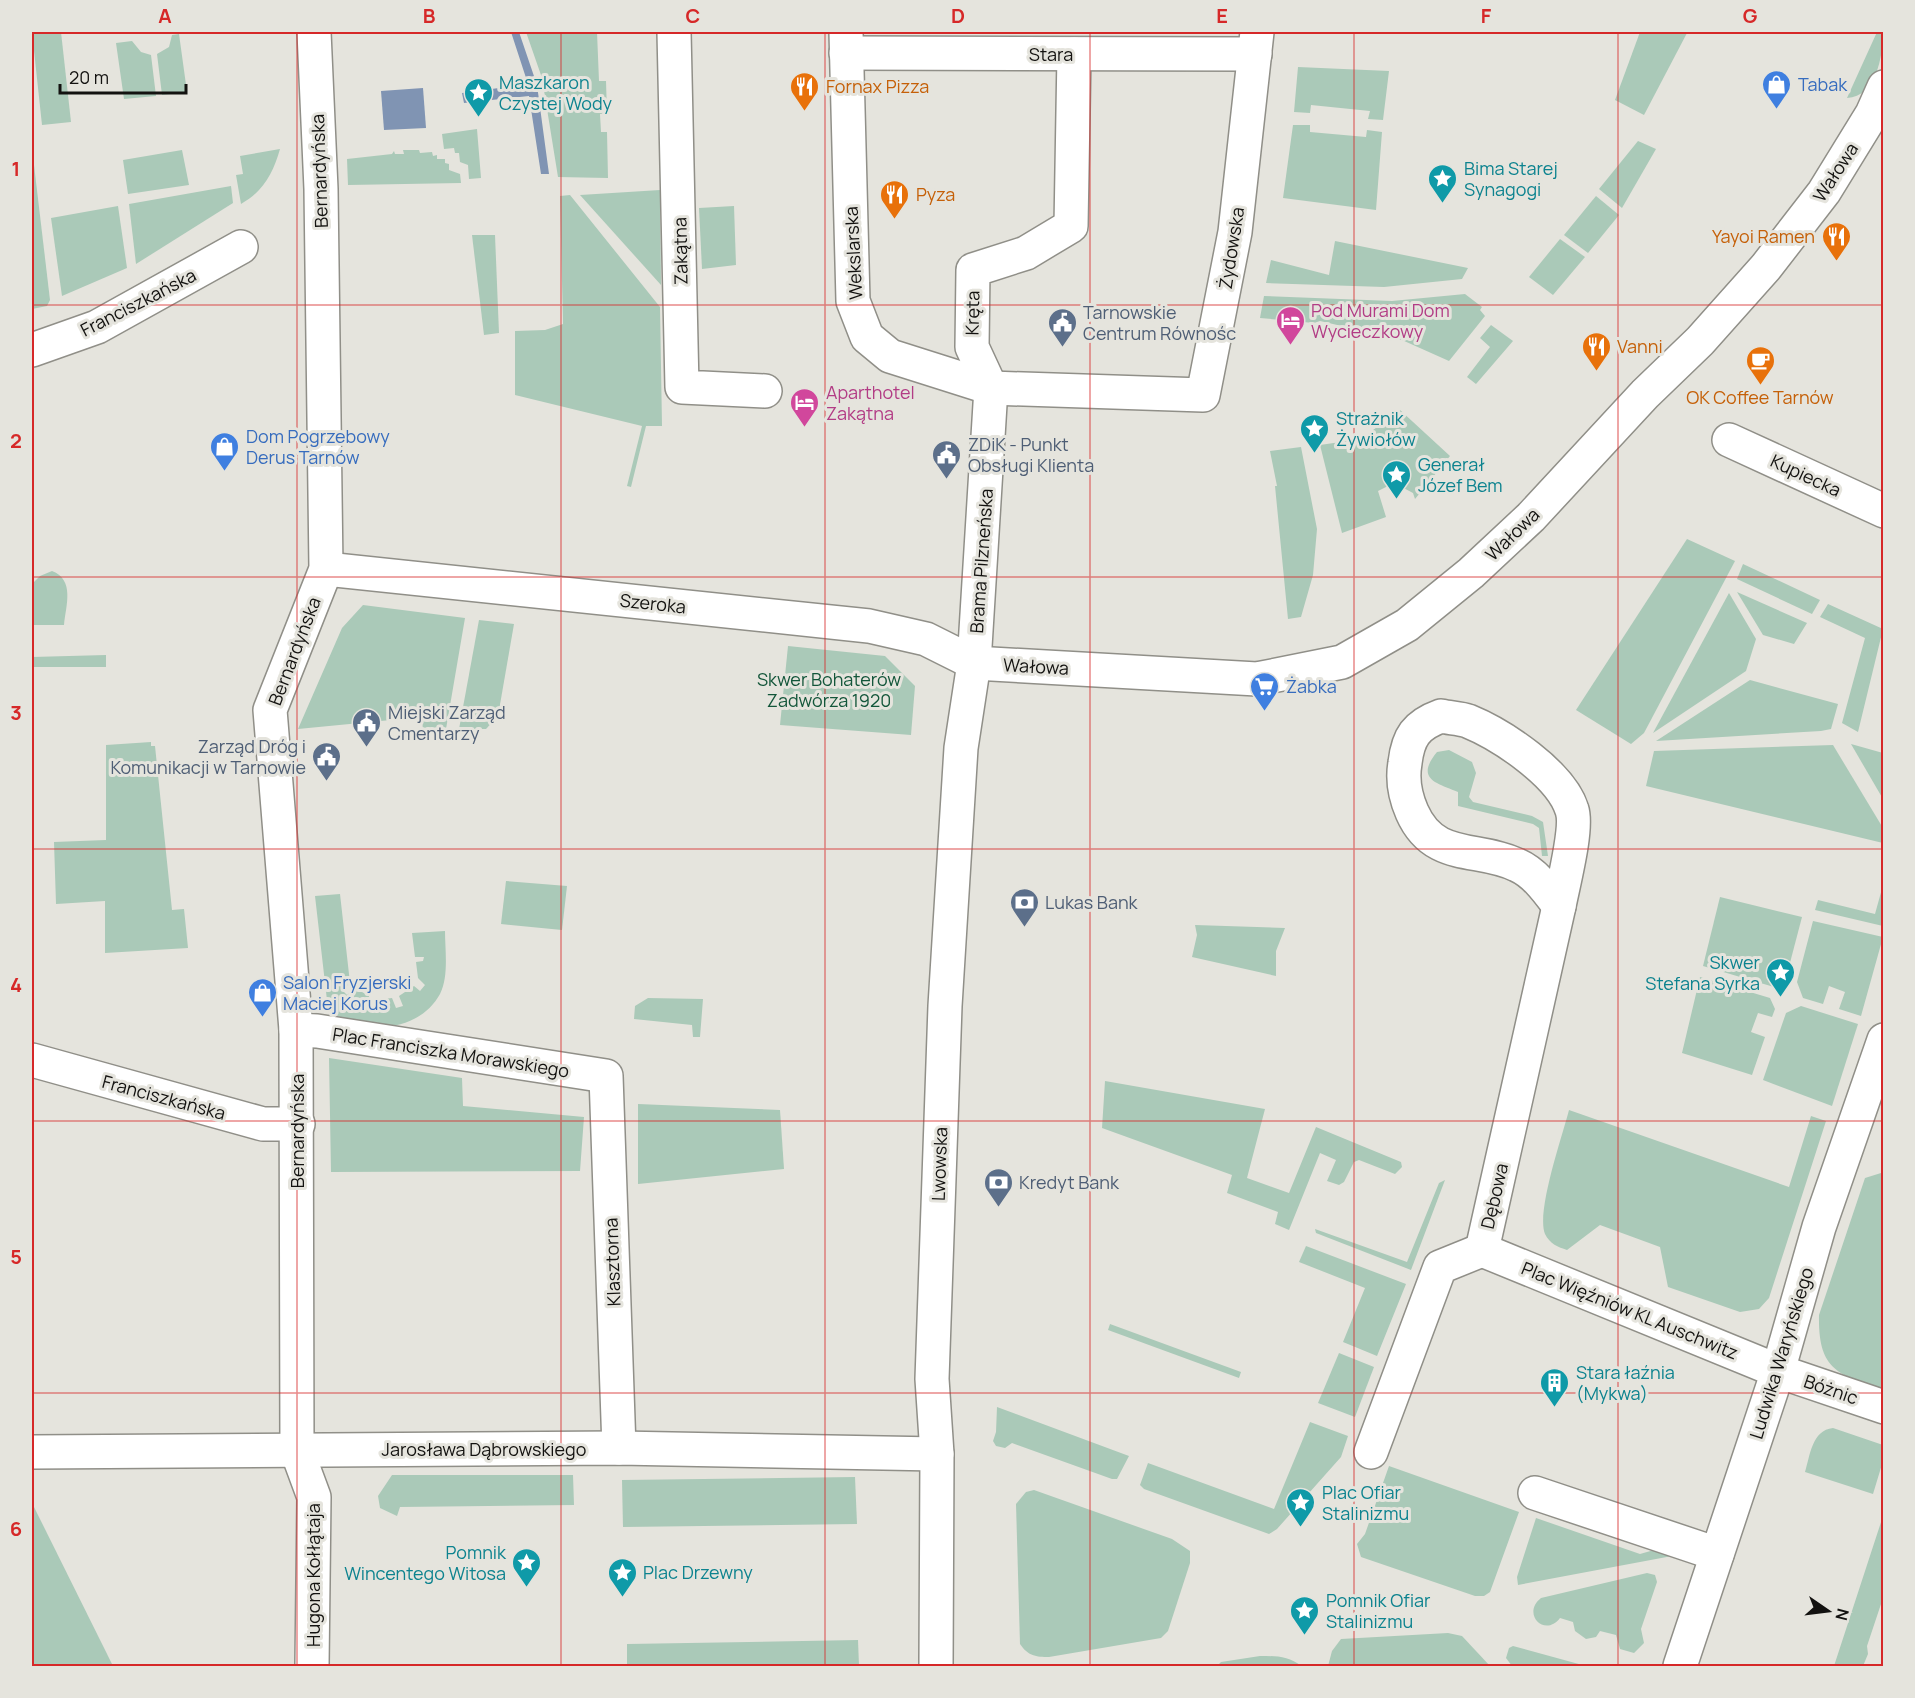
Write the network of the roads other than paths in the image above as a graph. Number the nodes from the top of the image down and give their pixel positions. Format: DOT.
graph roads {
  1 [pos="314,32"];
  2 [pos="674,32"];
  3 [pos="846,42"];
  4 [pos="1256,43"];
  5 [pos="1074,54"];
  6 [pos="1884,87"];
  7 [pos="241,247"];
  8 [pos="32,350"];
  9 [pos="991,388"];
  10 [pos="765,391"];
  11 [pos="1729,440"];
  12 [pos="1884,511"];
  13 [pos="326,568"];
  14 [pos="974,663"];
  15 [pos="1559,906"];
  16 [pos="296,1030"];
  17 [pos="1884,1040"];
  18 [pos="32,1060"];
  19 [pos="606,1076"];
  20 [pos="298,1124"];
  21 [pos="1482,1250"];
  22 [pos="1778,1371"];
  23 [pos="1884,1407"];
  24 [pos="619,1448"];
  25 [pos="297,1451"];
  26 [pos="32,1452"];
  27 [pos="1371,1452"];
  28 [pos="937,1454"];
  29 [pos="1535,1493"];
  30 [pos="1717,1554"];
  31 [pos="312,1666"];
  32 [pos="936,1666"];
  33 [pos="1680,1666"];
  1 -- 13 [label="street, Bernardyńska"];
  2 -- 10 [label="street, Zakątna"];
  3 -- 5 [label="street, Stara"];
  3 -- 9 [label="street, Wekslarska"];
  4 -- 5 [label="street, Stara"];
  4 -- 9 [label="street, Żydowska"];
  5 -- 9 [label="street, Kręta"];
  6 -- 14 [label="street, Wałowa"];
  7 -- 8 [label="street, Franciszkańska"];
  9 -- 14 [label="street, Brama Pilzneńska"];
  11 -- 12 [label="street, Kupiecka"];
  13 -- 14 [label="street, Szeroka"];
  13 -- 16 [label="street, Bernardyńska"];
  14 -- 28 [label="street, Lwowska"];
  15 -- 15 [label="street, Dębowa"];
  15 -- 21 [label="street, Dębowa"];
  16 -- 19 [label="street, Plac Franciszka Morawskiego"];
  16 -- 20 [label="street, Bernardyńska"];
  17 -- 22 [label="street, Ludwika Waryńskiego"];
  18 -- 20 [label="street, Franciszkańska"];
  19 -- 24 [label="street, Klasztorna"];
  20 -- 25 [label="street, Bernardyńska"];
  21 -- 22 [label="street, Plac Więźniów KL Auschwitz"];
  21 -- 27 [label="street, Dębowa"];
  22 -- 23 [label="street, Bóżnic"];
  22 -- 30 [label="street, Ludwika Waryńskiego"];
  24 -- 25 [label="street, Jarosława Dąbrowskiego"];
  24 -- 28 [label="street, Jarosława Dąbrowskiego"];
  25 -- 26 [label="street, Jarosława Dąbrowskiego"];
  25 -- 31 [label="street, Hugona Kołłątaja"];
  28 -- 32 [label="street, Lwowska"];
  29 -- 30 [label="street"];
  30 -- 33 [label="street, Ludwika Waryńskiego"];
}
